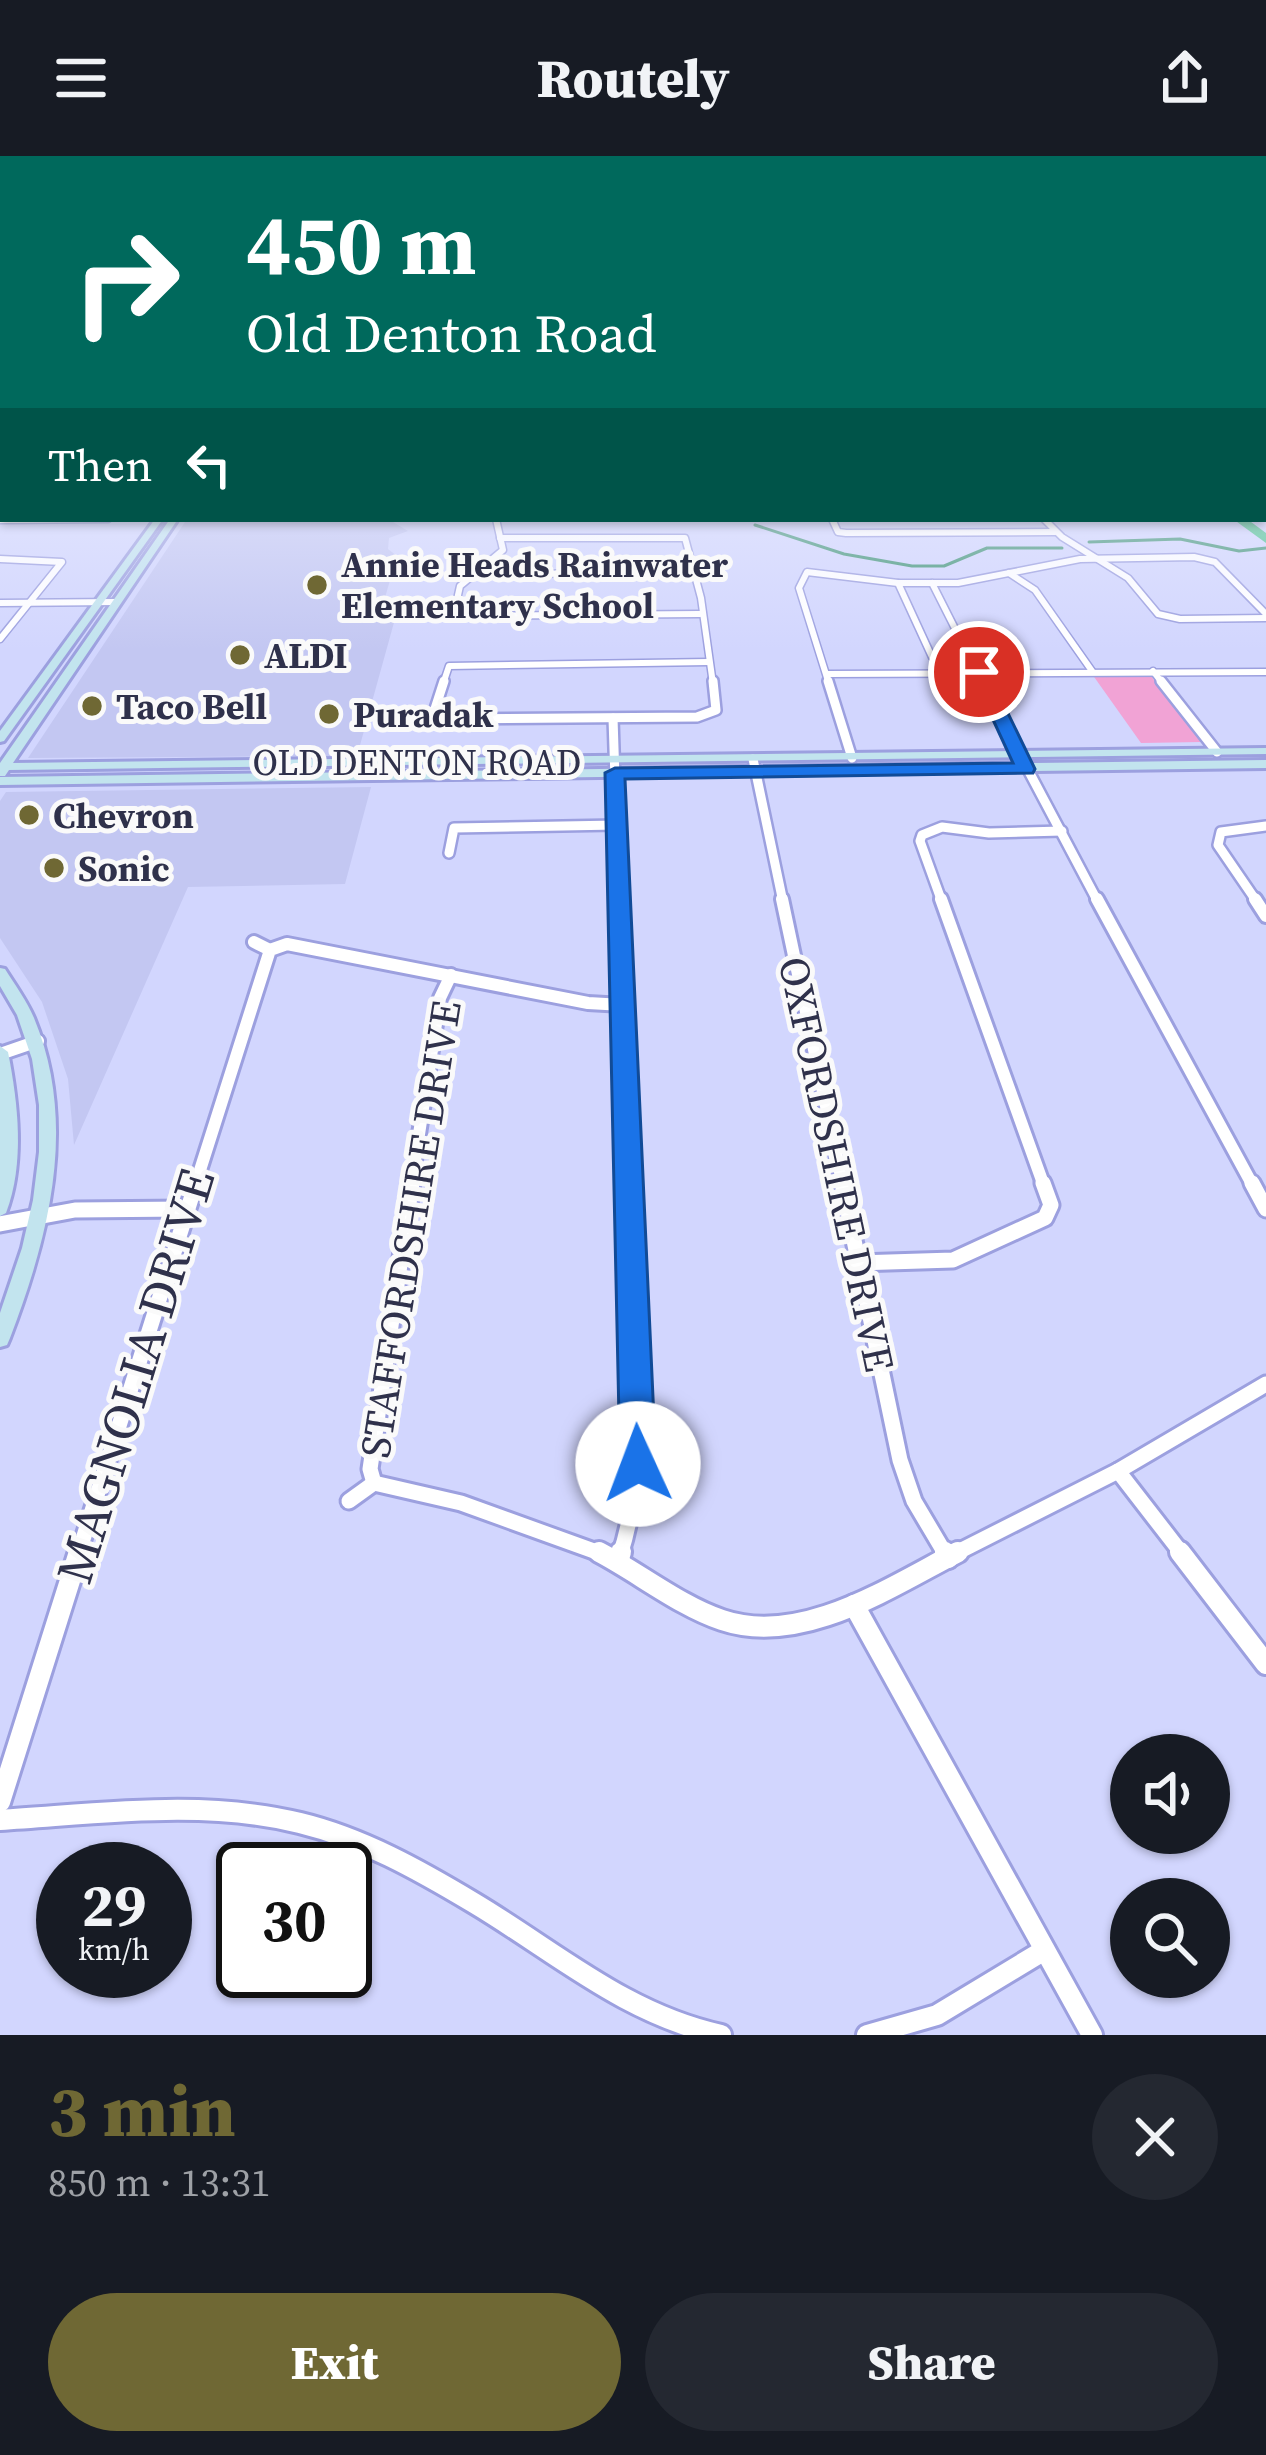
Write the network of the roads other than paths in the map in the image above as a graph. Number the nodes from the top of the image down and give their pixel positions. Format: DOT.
graph roads {
  1 [pos="157,522"];
  2 [pos="172,522"];
  3 [pos="497,522"];
  4 [pos="833,522"];
  5 [pos="1047,522"];
  6 [pos="1055,532"];
  7 [pos="500,538"];
  8 [pos="1098,557"];
  9 [pos="0,559"];
  10 [pos="692,572"];
  11 [pos="1008,572"];
  12 [pos="476,575"];
  13 [pos="898,583"];
  14 [pos="932,583"];
  15 [pos="116,602"];
  16 [pos="0,603"];
  17 [pos="29,603"];
  18 [pos="99,603"];
  19 [pos="700,614"];
  20 [pos="1266,616"];
  21 [pos="0,639"];
  22 [pos="709,662"];
  23 [pos="1154,670"];
  24 [pos="1092,671"];
  25 [pos="979,672"];
  26 [pos="1266,672"];
  27 [pos="951,673"];
  28 [pos="827,674"];
  29 [pos="36,690"];
  30 [pos="56,690"];
  31 [pos="993,700"];
  32 [pos="613,718"];
  33 [pos="0,739"];
  34 [pos="1266,751"];
  35 [pos="1217,752"];
  36 [pos="852,758"];
  37 [pos="278,763"];
  38 [pos="1022,763"];
  39 [pos="1266,764"];
  40 [pos="755,766"];
  41 [pos="615,767"];
  42 [pos="1,772"];
  43 [pos="272,778"];
  44 [pos="617,825"];
  45 [pos="1266,826"];
  46 [pos="1062,831"];
  47 [pos="449,854"];
  48 [pos="1266,916"];
  49 [pos="254,942"];
  50 [pos="270,950"];
  51 [pos="0,973"];
  52 [pos="452,975"];
  53 [pos="623,1005"];
  54 [pos="39,1040"];
  55 [pos="0,1053"];
  56 [pos="0,1208"];
  57 [pos="1266,1208"];
  58 [pos="187,1209"];
  59 [pos="39,1216"];
  60 [pos="0,1224"];
  61 [pos="857,1263"];
  62 [pos="0,1338"];
  63 [pos="1266,1384"];
  64 [pos="1118,1471"];
  65 [pos="374,1483"];
  66 [pos="350,1502"];
  67 [pos="948,1558"];
  68 [pos="618,1562"];
  69 [pos="854,1605"];
  70 [pos="1266,1664"];
  71 [pos="0,1802"];
  72 [pos="0,1820"];
  73 [pos="1043,1951"];
  74 [pos="721,2035"];
  75 [pos="867,2035"];
  76 [pos="1092,2035"];
  1 -- 18 [label="main road"];
  2 -- 15 [label="main road"];
  3 -- 7 [label="street"];
  4 -- 6 [label="street"];
  5 -- 6 [label="street"];
  6 -- 8 [label="street"];
  7 -- 10 [label="street"];
  7 -- 12 [label="street"];
  8 -- 11 [label="street"];
  8 -- 20 [label="street"];
  8 -- 20 [label="street"];
  9 -- 17 [label="street"];
  10 -- 12 [label="street"];
  10 -- 19 [label="street"];
  11 -- 14 [label="street"];
  11 -- 24 [label="street"];
  12 -- 19 [label="street"];
  13 -- 14 [label="street"];
  13 -- 27 [label="street"];
  13 -- 28 [label="street"];
  14 -- 25 [label="street"];
  15 -- 18 [label="street"];
  15 -- 30 [label="main road"];
  16 -- 17 [label="street"];
  17 -- 18 [label="street"];
  17 -- 21 [label="street"];
  18 -- 29 [label="main road"];
  19 -- 22 [label="street"];
  22 -- 32 [label="street"];
  22 -- 32 [label="street"];
  23 -- 24 [label="street"];
  23 -- 26 [label="street"];
  23 -- 35 [label="street"];
  24 -- 25 [label="street"];
  25 -- 27 [label="street"];
  25 -- 31 [label="street"];
  27 -- 28 [label="street"];
  27 -- 31 [label="street"];
  28 -- 36 [label="street"];
  29 -- 30 [label="main road"];
  29 -- 33 [label="main road"];
  30 -- 42 [label="main road"];
  31 -- 38 [label="street"];
  32 -- 41 [label="street"];
  34 -- 35 [label="main road, OLD DENTON ROAD"];
  35 -- 38 [label="main road, OLD DENTON ROAD"];
  36 -- 38 [label="main road, OLD DENTON ROAD"];
  36 -- 40 [label="main road, OLD DENTON ROAD"];
  37 -- 41 [label="main road, OLD DENTON ROAD"];
  37 -- 42 [label="main road, OLD DENTON ROAD"];
  37 -- 43 [label="main road"];
  38 -- 39 [label="main road, OLD DENTON ROAD"];
  38 -- 40 [label="main road, OLD DENTON ROAD"];
  38 -- 46 [label="street"];
  40 -- 41 [label="main road, OLD DENTON ROAD"];
  40 -- 61 [label="street, OXFORDSHIRE DRIVE"];
  41 -- 43 [label="main road, OLD DENTON ROAD"];
  41 -- 44 [label="street"];
  42 -- 43 [label="main road, OLD DENTON ROAD"];
  44 -- 47 [label="street"];
  44 -- 53 [label="street"];
  45 -- 48 [label="street"];
  46 -- 57 [label="street"];
  46 -- 61 [label="street"];
  49 -- 50 [label="street"];
  50 -- 52 [label="street"];
  50 -- 58 [label="street, MAGNOLIA DRIVE"];
  51 -- 54 [label="main road"];
  52 -- 53 [label="street"];
  52 -- 65 [label="street, STAFFORDSHIRE DRIVE"];
  53 -- 68 [label="street"];
  54 -- 55 [label="street"];
  54 -- 59 [label="main road"];
  55 -- 56 [label="main road"];
  58 -- 59 [label="street"];
  58 -- 71 [label="street, MAGNOLIA DRIVE"];
  59 -- 60 [label="street"];
  59 -- 62 [label="main road"];
  61 -- 67 [label="street, OXFORDSHIRE DRIVE"];
  63 -- 64 [label="street, STAFFORDSHIRE DRIVE"];
  64 -- 67 [label="street, STAFFORDSHIRE DRIVE"];
  64 -- 70 [label="street"];
  65 -- 66 [label="street, STAFFORDSHIRE DRIVE"];
  65 -- 68 [label="street, STAFFORDSHIRE DRIVE"];
  67 -- 69 [label="street, STAFFORDSHIRE DRIVE"];
  68 -- 69 [label="street, STAFFORDSHIRE DRIVE"];
  69 -- 73 [label="street"];
  72 -- 74 [label="street"];
  73 -- 75 [label="street"];
  73 -- 76 [label="street"];
}
